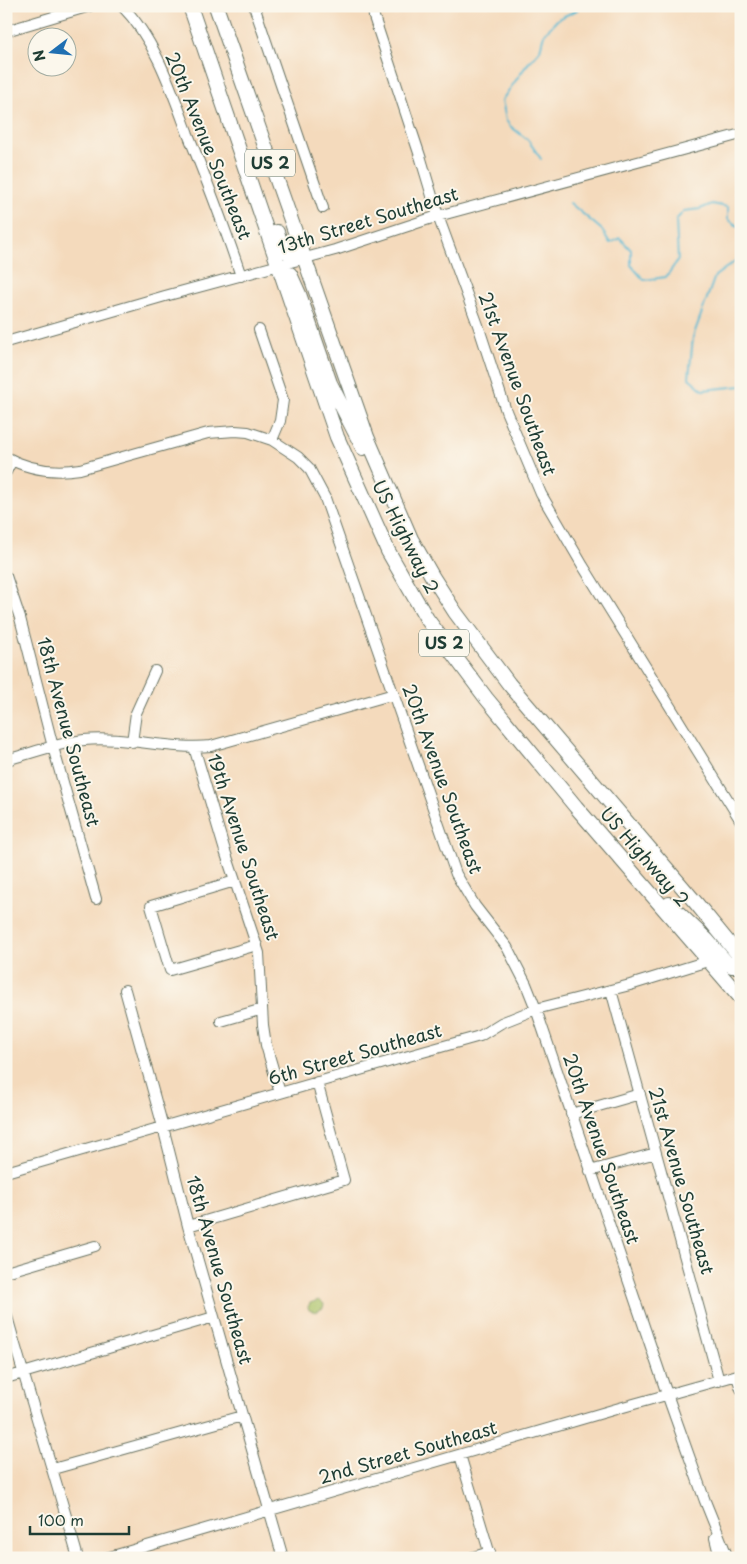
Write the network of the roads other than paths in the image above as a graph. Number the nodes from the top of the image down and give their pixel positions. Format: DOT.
graph roads {
  1 [pos="90,6"];
  2 [pos="122,6"];
  3 [pos="190,6"];
  4 [pos="216,6"];
  5 [pos="254,6"];
  6 [pos="373,6"];
  7 [pos="6,31"];
  8 [pos="215,81"];
  9 [pos="741,134"];
  10 [pos="323,208"];
  11 [pos="438,216"];
  12 [pos="304,259"];
  13 [pos="279,266"];
  14 [pos="241,276"];
  15 [pos="260,330"];
  16 [pos="6,342"];
  17 [pos="272,440"];
  18 [pos="9,458"];
  19 [pos="6,472"];
  20 [pos="386,484"];
  21 [pos="6,576"];
  22 [pos="155,671"];
  23 [pos="394,694"];
  24 [pos="132,742"];
  25 [pos="53,747"];
  26 [pos="194,747"];
  27 [pos="6,760"];
  28 [pos="741,821"];
  29 [pos="623,861"];
  30 [pos="235,881"];
  31 [pos="96,899"];
  32 [pos="257,945"];
  33 [pos="741,958"];
  34 [pos="708,960"];
  35 [pos="741,965"];
  36 [pos="741,986"];
  37 [pos="125,990"];
  38 [pos="611,990"];
  39 [pos="741,998"];
  40 [pos="536,1009"];
  41 [pos="262,1011"];
  42 [pos="222,1021"];
  43 [pos="317,1082"];
  44 [pos="280,1092"];
  45 [pos="640,1094"];
  46 [pos="571,1114"];
  47 [pos="163,1128"];
  48 [pos="656,1153"];
  49 [pos="590,1171"];
  50 [pos="6,1172"];
  51 [pos="188,1226"];
  52 [pos="96,1246"];
  53 [pos="6,1272"];
  54 [pos="6,1313"];
  55 [pos="214,1317"];
  56 [pos="23,1373"];
  57 [pos="739,1375"];
  58 [pos="6,1378"];
  59 [pos="719,1381"];
  60 [pos="741,1389"];
  61 [pos="667,1394"];
  62 [pos="242,1416"];
  63 [pos="460,1454"];
  64 [pos="53,1469"];
  65 [pos="705,1501"];
  66 [pos="269,1510"];
  67 [pos="490,1555"];
  68 [pos="78,1558"];
  69 [pos="106,1558"];
  70 [pos="283,1558"];
  71 [pos="470,1558"];
  72 [pos="720,1558"];
  73 [pos="728,1558"];
  1 -- 7 [label="street"];
  2 -- 14 [label="street, 20th Avenue Southeast"];
  3 -- 8 [label="highway, US Highway 2 / US 2"];
  4 -- 12 [label="highway, US Highway 2 / US 2"];
  5 -- 10 [label="street"];
  6 -- 11 [label="street, 21st Avenue Southeast"];
  8 -- 12 [label="highway"];
  8 -- 13 [label="highway, US Highway 2 / US 2"];
  9 -- 11 [label="street, 13th Street Southeast"];
  11 -- 12 [label="street, 13th Street Southeast"];
  11 -- 28 [label="street, 21st Avenue Southeast"];
  12 -- 13 [label="street, 13th Street Southeast"];
  12 -- 20 [label="highway, US Highway 2 / US 2"];
  13 -- 14 [label="street, 13th Street Southeast"];
  13 -- 20 [label="highway"];
  13 -- 29 [label="highway, US Highway 2 / US 2"];
  14 -- 16 [label="street, 13th Street Southeast"];
  15 -- 17 [label="street"];
  17 -- 18 [label="street"];
  17 -- 23 [label="street, 20th Avenue Southeast"];
  18 -- 19 [label="street"];
  20 -- 33 [label="highway, US Highway 2 / US 2"];
  21 -- 25 [label="street, 18th Avenue Southeast"];
  22 -- 24 [label="street"];
  23 -- 26 [label="street"];
  23 -- 40 [label="street, 20th Avenue Southeast"];
  24 -- 25 [label="street, 19th Avenue Southeast"];
  24 -- 26 [label="street, 19th Avenue Southeast"];
  25 -- 27 [label="street, 19th Avenue Southeast"];
  25 -- 31 [label="street, 18th Avenue Southeast"];
  26 -- 30 [label="street, 19th Avenue Southeast"];
  29 -- 34 [label="highway, US Highway 2 / US 2"];
  29 -- 35 [label="highway"];
  30 -- 32 [label="street, 19th Avenue Southeast"];
  30 -- 32 [label="street"];
  32 -- 41 [label="street, 19th Avenue Southeast"];
  34 -- 36 [label="highway"];
  34 -- 38 [label="street, 6th Street Southeast"];
  34 -- 39 [label="highway, US Highway 2 / US 2"];
  37 -- 47 [label="street, 18th Avenue Southeast"];
  38 -- 40 [label="street, 6th Street Southeast"];
  38 -- 45 [label="street, 21st Avenue Southeast"];
  40 -- 43 [label="street, 6th Street Southeast"];
  40 -- 46 [label="street, 20th Avenue Southeast"];
  41 -- 42 [label="street"];
  41 -- 44 [label="street, 19th Avenue Southeast"];
  43 -- 44 [label="street, 6th Street Southeast"];
  43 -- 51 [label="street"];
  44 -- 47 [label="street, 6th Street Southeast"];
  45 -- 46 [label="street"];
  45 -- 48 [label="street, 21st Avenue Southeast"];
  46 -- 49 [label="street, 20th Avenue Southeast"];
  47 -- 50 [label="street, 6th Street Southeast"];
  47 -- 51 [label="street, 18th Avenue Southeast"];
  48 -- 49 [label="street"];
  48 -- 59 [label="street, 21st Avenue Southeast"];
  49 -- 61 [label="street, 20th Avenue Southeast"];
  51 -- 55 [label="street, 18th Avenue Southeast"];
  52 -- 53 [label="street"];
  54 -- 56 [label="street"];
  55 -- 56 [label="street"];
  55 -- 62 [label="street, 18th Avenue Southeast"];
  56 -- 58 [label="street"];
  56 -- 64 [label="street"];
  57 -- 59 [label="street, 2nd Street Southeast"];
  57 -- 60 [label="street"];
  59 -- 61 [label="street, 2nd Street Southeast"];
  61 -- 63 [label="street, 2nd Street Southeast"];
  61 -- 65 [label="street, 20th Avenue Southeast"];
  62 -- 64 [label="street"];
  62 -- 66 [label="street, 18th Avenue Southeast"];
  63 -- 66 [label="street, 2nd Street Southeast"];
  63 -- 67 [label="street"];
  64 -- 68 [label="street"];
  65 -- 72 [label="street"];
  65 -- 73 [label="street"];
  66 -- 69 [label="street, 2nd Street Southeast"];
  66 -- 70 [label="street, 18th Avenue Southeast"];
  67 -- 71 [label="street"];
}
